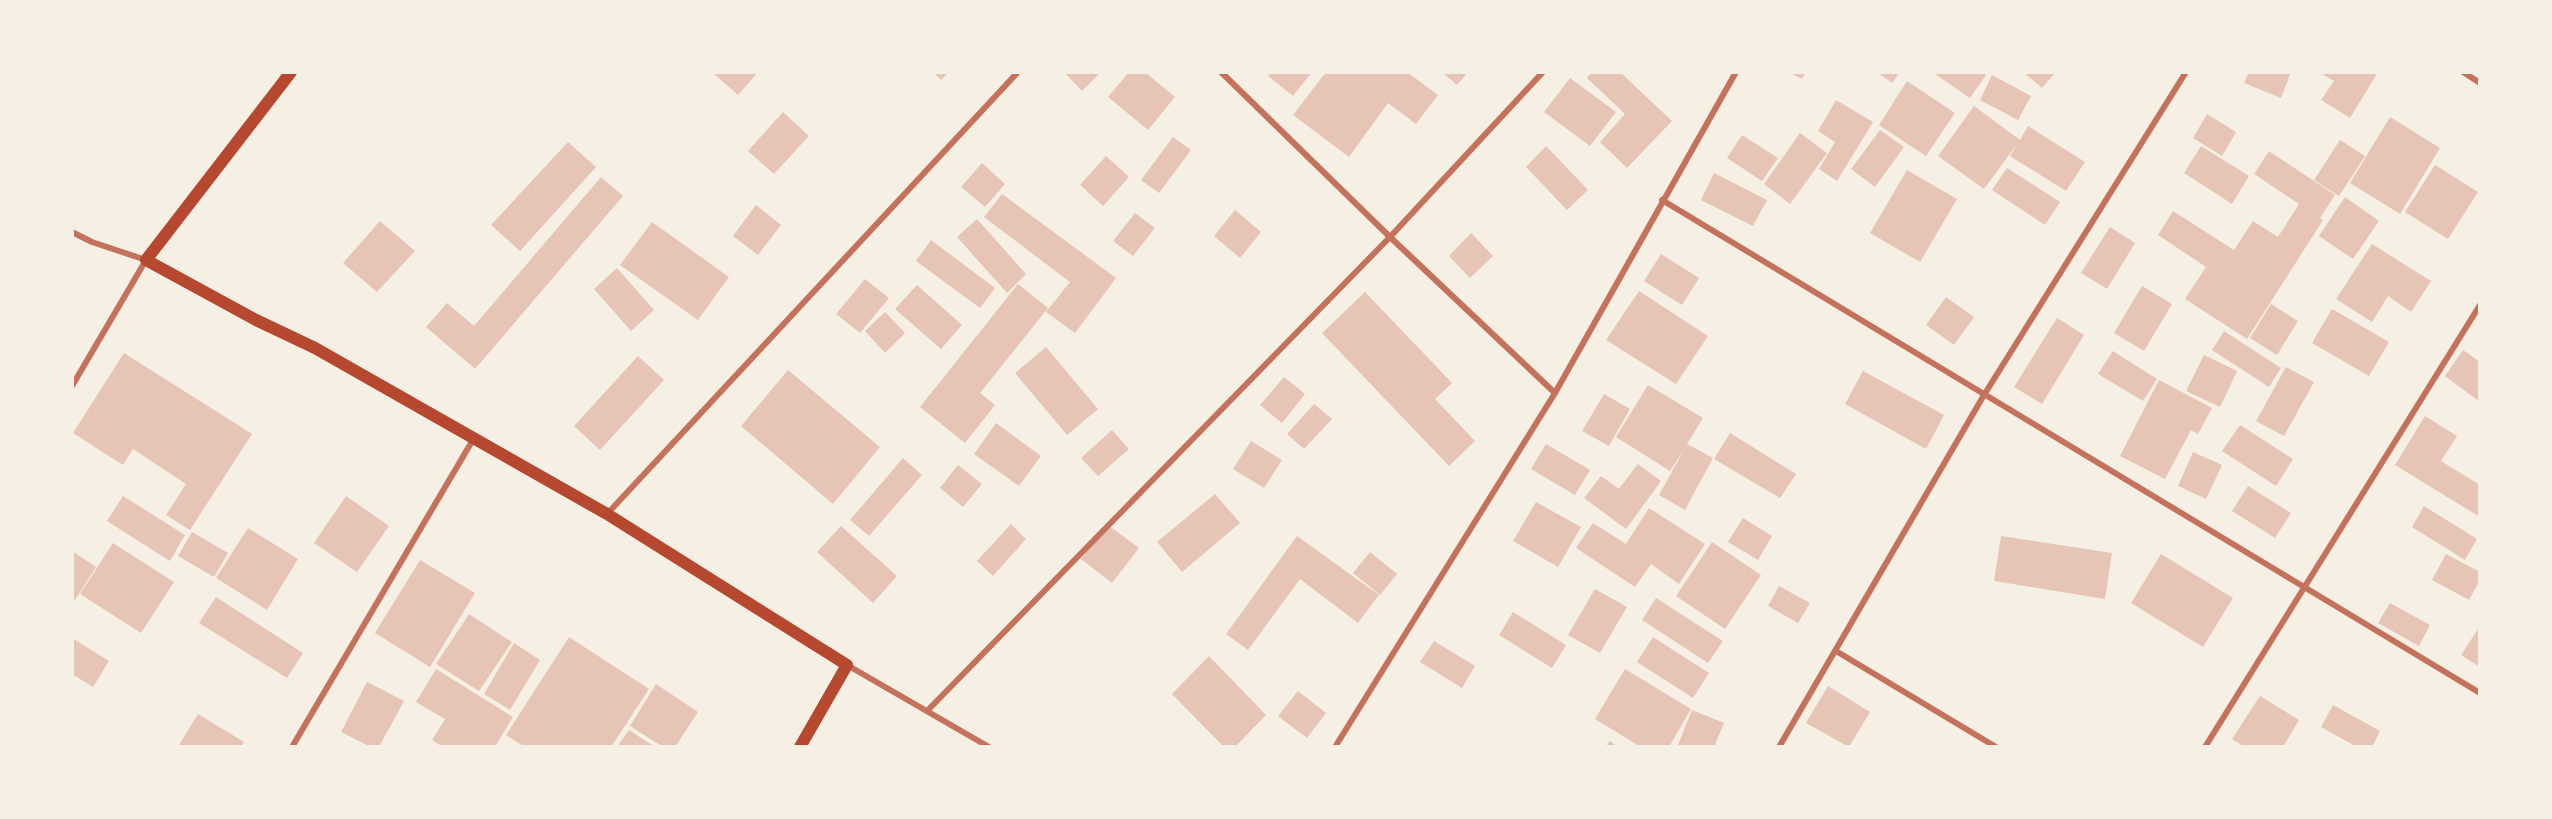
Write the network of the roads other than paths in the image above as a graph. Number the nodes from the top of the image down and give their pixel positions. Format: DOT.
graph roads {
  1 [pos="291,72"];
  2 [pos="1018,72"];
  3 [pos="1221,72"];
  4 [pos="1543,72"];
  5 [pos="1736,72"];
  6 [pos="2186,72"];
  7 [pos="2463,72"];
  8 [pos="2480,82"];
  9 [pos="1662,200"];
  10 [pos="72,232"];
  11 [pos="1390,237"];
  12 [pos="146,260"];
  13 [pos="2480,305"];
  14 [pos="72,386"];
  15 [pos="1555,393"];
  16 [pos="1984,395"];
  17 [pos="474,438"];
  18 [pos="607,514"];
  19 [pos="2307,586"];
  20 [pos="1836,651"];
  21 [pos="847,665"];
  22 [pos="2480,693"];
  23 [pos="928,710"];
  24 [pos="292,747"];
  25 [pos="800,747"];
  26 [pos="989,747"];
  27 [pos="1335,747"];
  28 [pos="1779,747"];
  29 [pos="1996,747"];
  30 [pos="2205,747"];
  1 -- 12 [label="main road"];
  2 -- 18 [label="street"];
  3 -- 11 [label="street"];
  4 -- 11 [label="street"];
  5 -- 9 [label="street"];
  6 -- 16 [label="street"];
  7 -- 8 [label="street"];
  9 -- 15 [label="street"];
  9 -- 16 [label="street"];
  10 -- 12 [label="street"];
  11 -- 15 [label="street"];
  11 -- 23 [label="street"];
  12 -- 14 [label="street"];
  12 -- 17 [label="main road"];
  13 -- 19 [label="street"];
  15 -- 27 [label="street"];
  16 -- 19 [label="street"];
  16 -- 20 [label="street"];
  17 -- 18 [label="main road"];
  17 -- 24 [label="street"];
  18 -- 21 [label="main road"];
  19 -- 22 [label="street"];
  19 -- 30 [label="street"];
  20 -- 28 [label="street"];
  20 -- 29 [label="street"];
  21 -- 23 [label="street"];
  21 -- 25 [label="main road"];
  23 -- 26 [label="street"];
}
